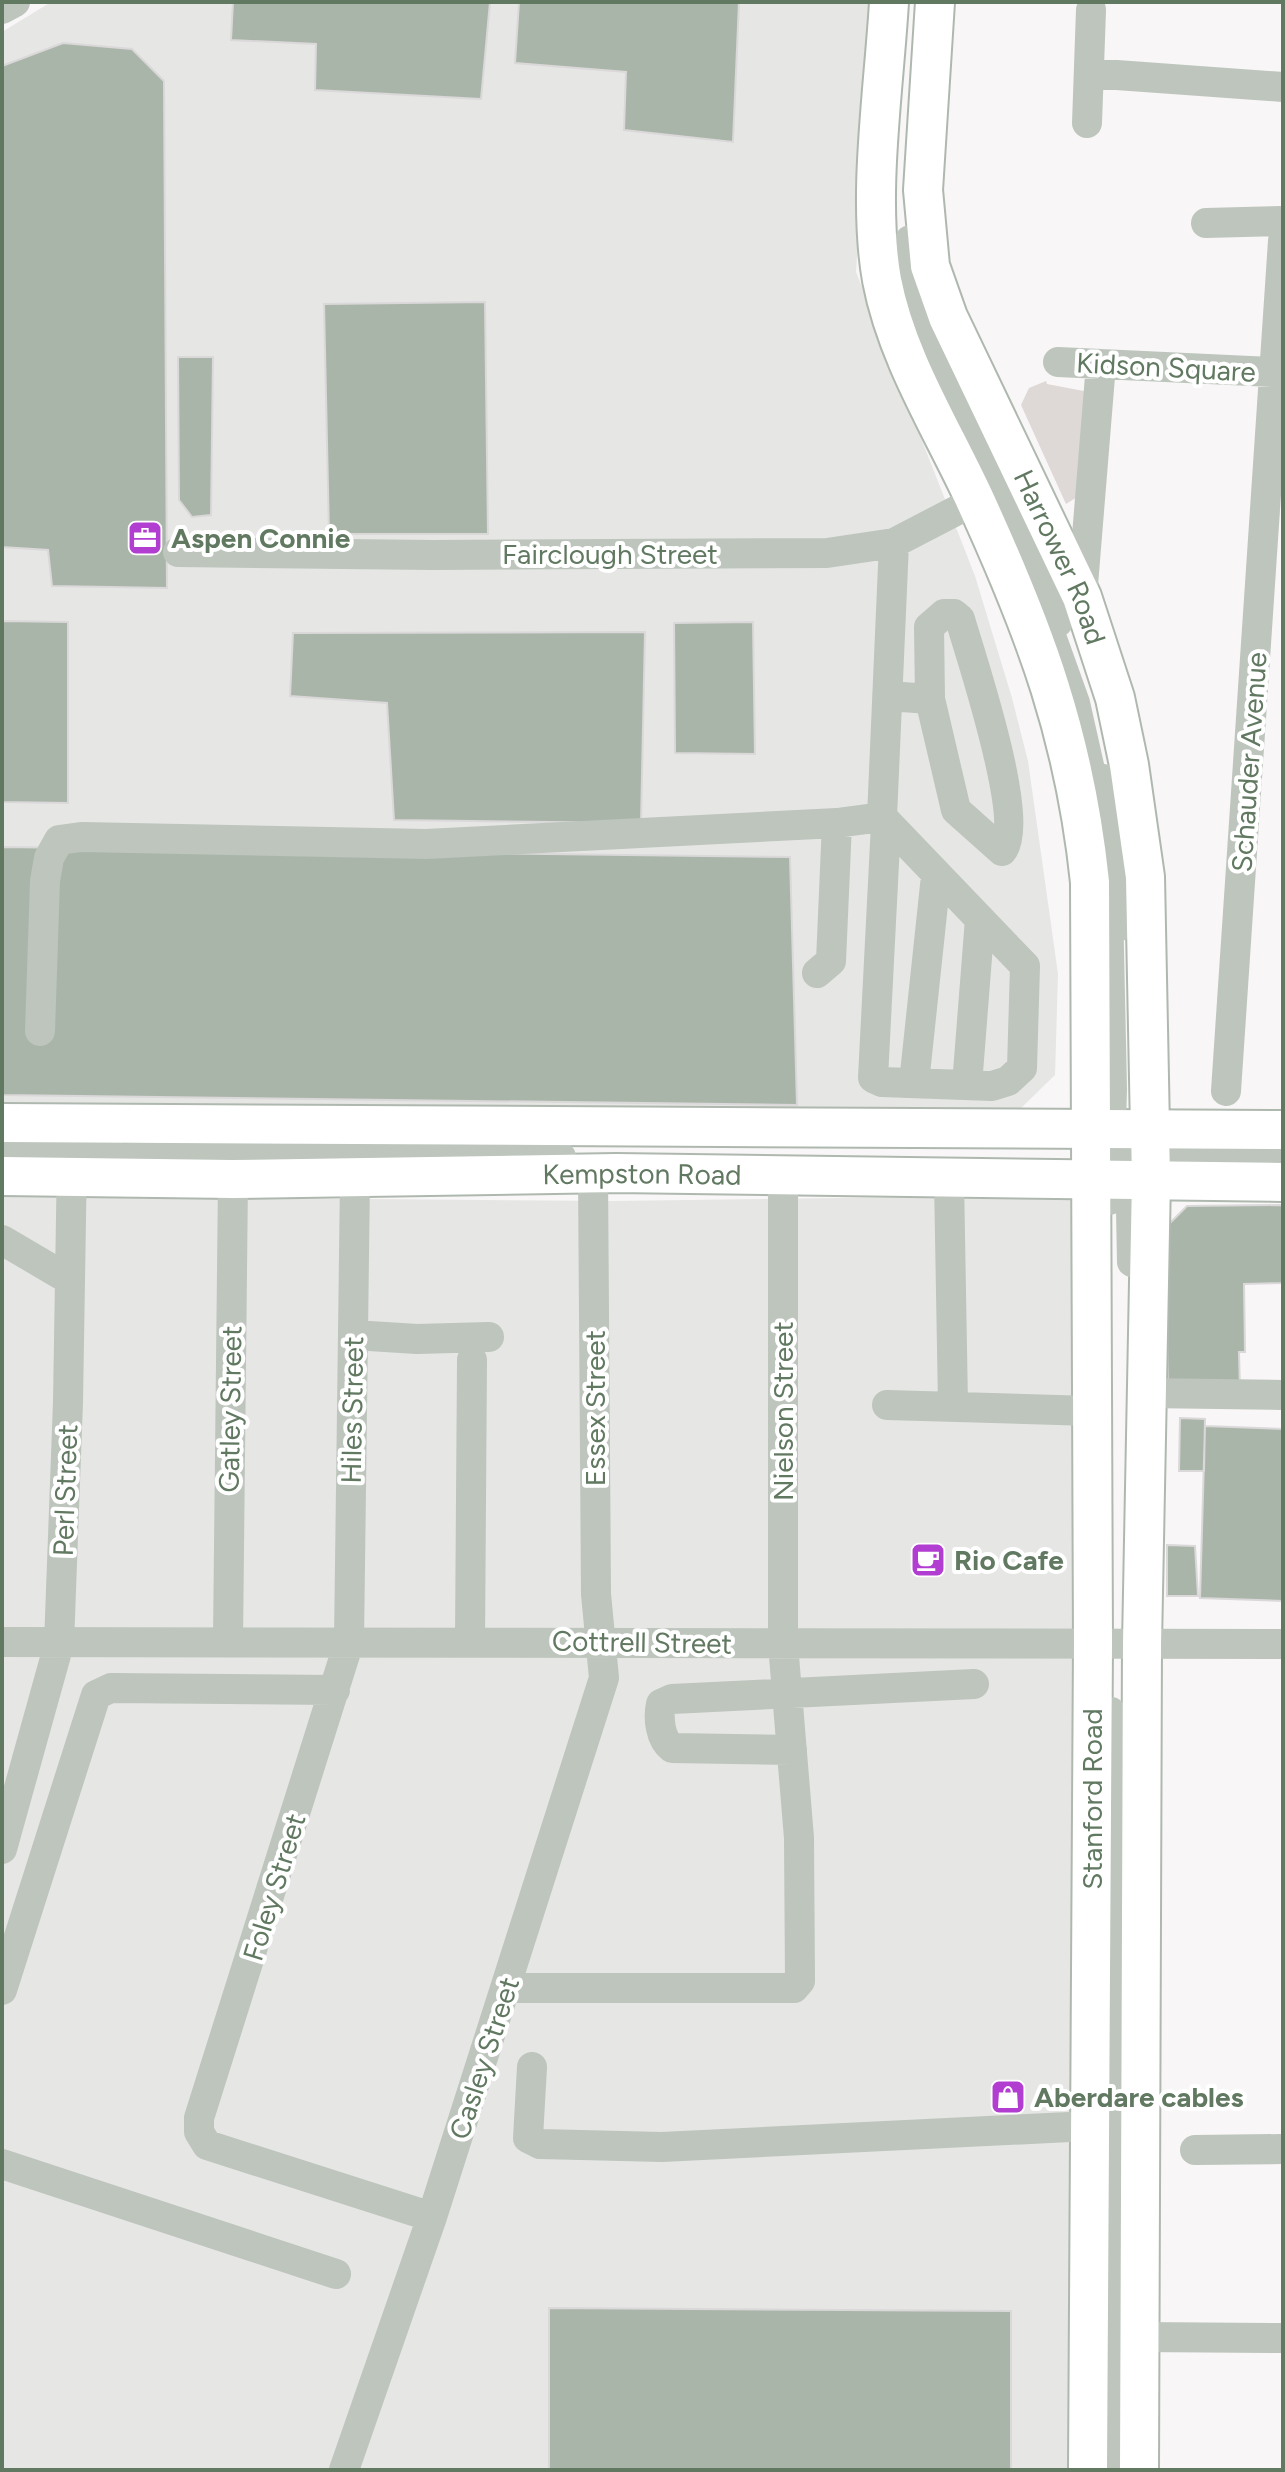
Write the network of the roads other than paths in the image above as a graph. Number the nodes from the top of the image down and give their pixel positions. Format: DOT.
graph roads {
  1 [pos="15,2"];
  2 [pos="889,2"];
  3 [pos="902,2"];
  4 [pos="923,2"];
  5 [pos="935,2"];
  6 [pos="2,9"];
  7 [pos="1091,10"];
  8 [pos="1089,73"];
  9 [pos="1283,87"];
  10 [pos="1087,123"];
  11 [pos="1283,221"];
  12 [pos="1206,223"];
  13 [pos="1283,241"];
  14 [pos="1058,362"];
  15 [pos="1101,364"];
  16 [pos="1274,372"];
  17 [pos="997,490"];
  18 [pos="894,543"];
  19 [pos="178,552"];
  20 [pos="1082,597"];
  21 [pos="1270,646"];
  22 [pos="888,696"];
  23 [pos="930,699"];
  24 [pos="837,823"];
  25 [pos="888,825"];
  26 [pos="936,876"];
  27 [pos="980,919"];
  28 [pos="1149,957"];
  29 [pos="817,973"];
  30 [pos="40,1031"];
  31 [pos="914,1083"];
  32 [pos="967,1085"];
  33 [pos="1226,1091"];
  34 [pos="2,1123"];
  35 [pos="1205,1129"];
  36 [pos="1283,1130"];
  37 [pos="1283,1145"];
  38 [pos="2,1149"];
  39 [pos="72,1150"];
  40 [pos="1121,1153"];
  41 [pos="2,1160"];
  42 [pos="1283,1162"];
  43 [pos="593,1174"];
  44 [pos="2,1176"];
  45 [pos="783,1177"];
  46 [pos="355,1178"];
  47 [pos="233,1179"];
  48 [pos="949,1179"];
  49 [pos="1283,1182"];
  50 [pos="2,1240"];
  51 [pos="70,1280"];
  52 [pos="353,1335"];
  53 [pos="1146,1393"];
  54 [pos="1283,1395"];
  55 [pos="887,1405"];
  56 [pos="953,1405"];
  57 [pos="1091,1411"];
  58 [pos="228,1640"];
  59 [pos="470,1641"];
  60 [pos="602,1641"];
  61 [pos="2,1642"];
  62 [pos="349,1642"];
  63 [pos="59,1644"];
  64 [pos="783,1644"];
  65 [pos="1118,1644"];
  66 [pos="1283,1644"];
  67 [pos="974,1684"];
  68 [pos="335,1690"];
  69 [pos="787,1695"];
  70 [pos="792,1750"];
  71 [pos="2,1849"];
  72 [pos="506,1988"];
  73 [pos="2,1990"];
  74 [pos="532,2067"];
  75 [pos="1090,2126"];
  76 [pos="1283,2149"];
  77 [pos="1195,2150"];
  78 [pos="2,2164"];
  79 [pos="432,2217"];
  80 [pos="336,2274"];
  81 [pos="1138,2337"];
  82 [pos="1283,2338"];
  83 [pos="344,2470"];
  84 [pos="1088,2470"];
  85 [pos="1108,2470"];
  86 [pos="1124,2470"];
  87 [pos="1139,2470"];
  1 -- 6 [label="street"];
  2 -- 17 [label="main road, Harrower Road"];
  3 -- 17 [label="street"];
  4 -- 17 [label="street"];
  5 -- 17 [label="main road, Harrower Road"];
  7 -- 8 [label="street"];
  8 -- 9 [label="street"];
  8 -- 10 [label="street"];
  11 -- 12 [label="street"];
  13 -- 16 [label="street, Schauder Avenue"];
  14 -- 15 [label="street, Kidson Square"];
  15 -- 16 [label="street, Kidson Square"];
  15 -- 20 [label="street"];
  16 -- 21 [label="street, Schauder Avenue"];
  17 -- 18 [label="street, Fairclough Street"];
  17 -- 20 [label="main road, Harrower Road"];
  17 -- 40 [label="main road, Harrower Road"];
  18 -- 19 [label="street, Fairclough Street"];
  18 -- 22 [label="street"];
  20 -- 28 [label="main road, Harrower Road"];
  21 -- 33 [label="street, Schauder Avenue"];
  22 -- 23 [label="street"];
  22 -- 25 [label="street"];
  23 -- 23 [label="street"];
  24 -- 25 [label="street"];
  24 -- 29 [label="street"];
  24 -- 30 [label="street"];
  25 -- 26 [label="street"];
  25 -- 31 [label="street"];
  26 -- 27 [label="street"];
  26 -- 31 [label="street"];
  27 -- 32 [label="street"];
  27 -- 32 [label="street"];
  28 -- 35 [label="main road"];
  28 -- 40 [label="main road, Harrower Road"];
  31 -- 32 [label="street"];
  34 -- 39 [label="main road, Kempston Road"];
  35 -- 36 [label="main road, Kempston Road"];
  35 -- 40 [label="main road, Kempston Road"];
  37 -- 40 [label="street"];
  38 -- 39 [label="street"];
  39 -- 40 [label="main road, Kempston Road"];
  39 -- 41 [label="street"];
  39 -- 44 [label="main road, Kempston Road"];
  39 -- 47 [label="main road, Kempston Road"];
  39 -- 51 [label="street, Perl Street"];
  40 -- 42 [label="street"];
  40 -- 48 [label="main road, Kempston Road"];
  40 -- 49 [label="main road, Kempston Road"];
  40 -- 53 [label="main road, Stanford Road"];
  40 -- 57 [label="main road, Stanford Road"];
  40 -- 65 [label="street"];
  43 -- 45 [label="main road, Kempston Road"];
  43 -- 46 [label="main road, Kempston Road"];
  43 -- 60 [label="street, Essex Street"];
  45 -- 48 [label="main road, Kempston Road"];
  45 -- 64 [label="street, Nielson Street"];
  46 -- 47 [label="main road, Kempston Road"];
  46 -- 52 [label="street, Hiles Street"];
  47 -- 58 [label="street, Gatley Street"];
  48 -- 56 [label="street"];
  50 -- 51 [label="street"];
  51 -- 63 [label="street, Perl Street"];
  52 -- 59 [label="street"];
  52 -- 62 [label="street, Hiles Street"];
  53 -- 54 [label="street"];
  53 -- 65 [label="main road, Stanford Road"];
  55 -- 56 [label="street"];
  56 -- 57 [label="street"];
  57 -- 65 [label="main road, Stanford Road"];
  58 -- 62 [label="street, Cottrell Street"];
  58 -- 63 [label="street, Cottrell Street"];
  59 -- 60 [label="street, Cottrell Street"];
  59 -- 62 [label="street, Cottrell Street"];
  60 -- 64 [label="street, Cottrell Street"];
  60 -- 72 [label="street, Casley Street"];
  61 -- 63 [label="street, Cottrell Street"];
  62 -- 68 [label="street, Foley Street"];
  63 -- 71 [label="street, Perl Street"];
  64 -- 65 [label="street, Cottrell Street"];
  64 -- 69 [label="street, Nielson Street"];
  65 -- 66 [label="street, Cottrell Street"];
  65 -- 75 [label="main road, Stanford Road"];
  65 -- 81 [label="main road, Stanford Road"];
  65 -- 85 [label="street"];
  65 -- 86 [label="street"];
  67 -- 69 [label="street"];
  68 -- 73 [label="street"];
  68 -- 79 [label="street, Foley Street"];
  69 -- 70 [label="street, Nielson Street"];
  69 -- 70 [label="street"];
  70 -- 72 [label="street, Nielson Street"];
  72 -- 79 [label="street, Casley Street"];
  74 -- 75 [label="street"];
  75 -- 84 [label="main road, Stanford Road"];
  76 -- 77 [label="street"];
  78 -- 80 [label="street"];
  79 -- 83 [label="street, Casley Street"];
  81 -- 82 [label="street"];
  81 -- 87 [label="main road, Stanford Road"];
}
